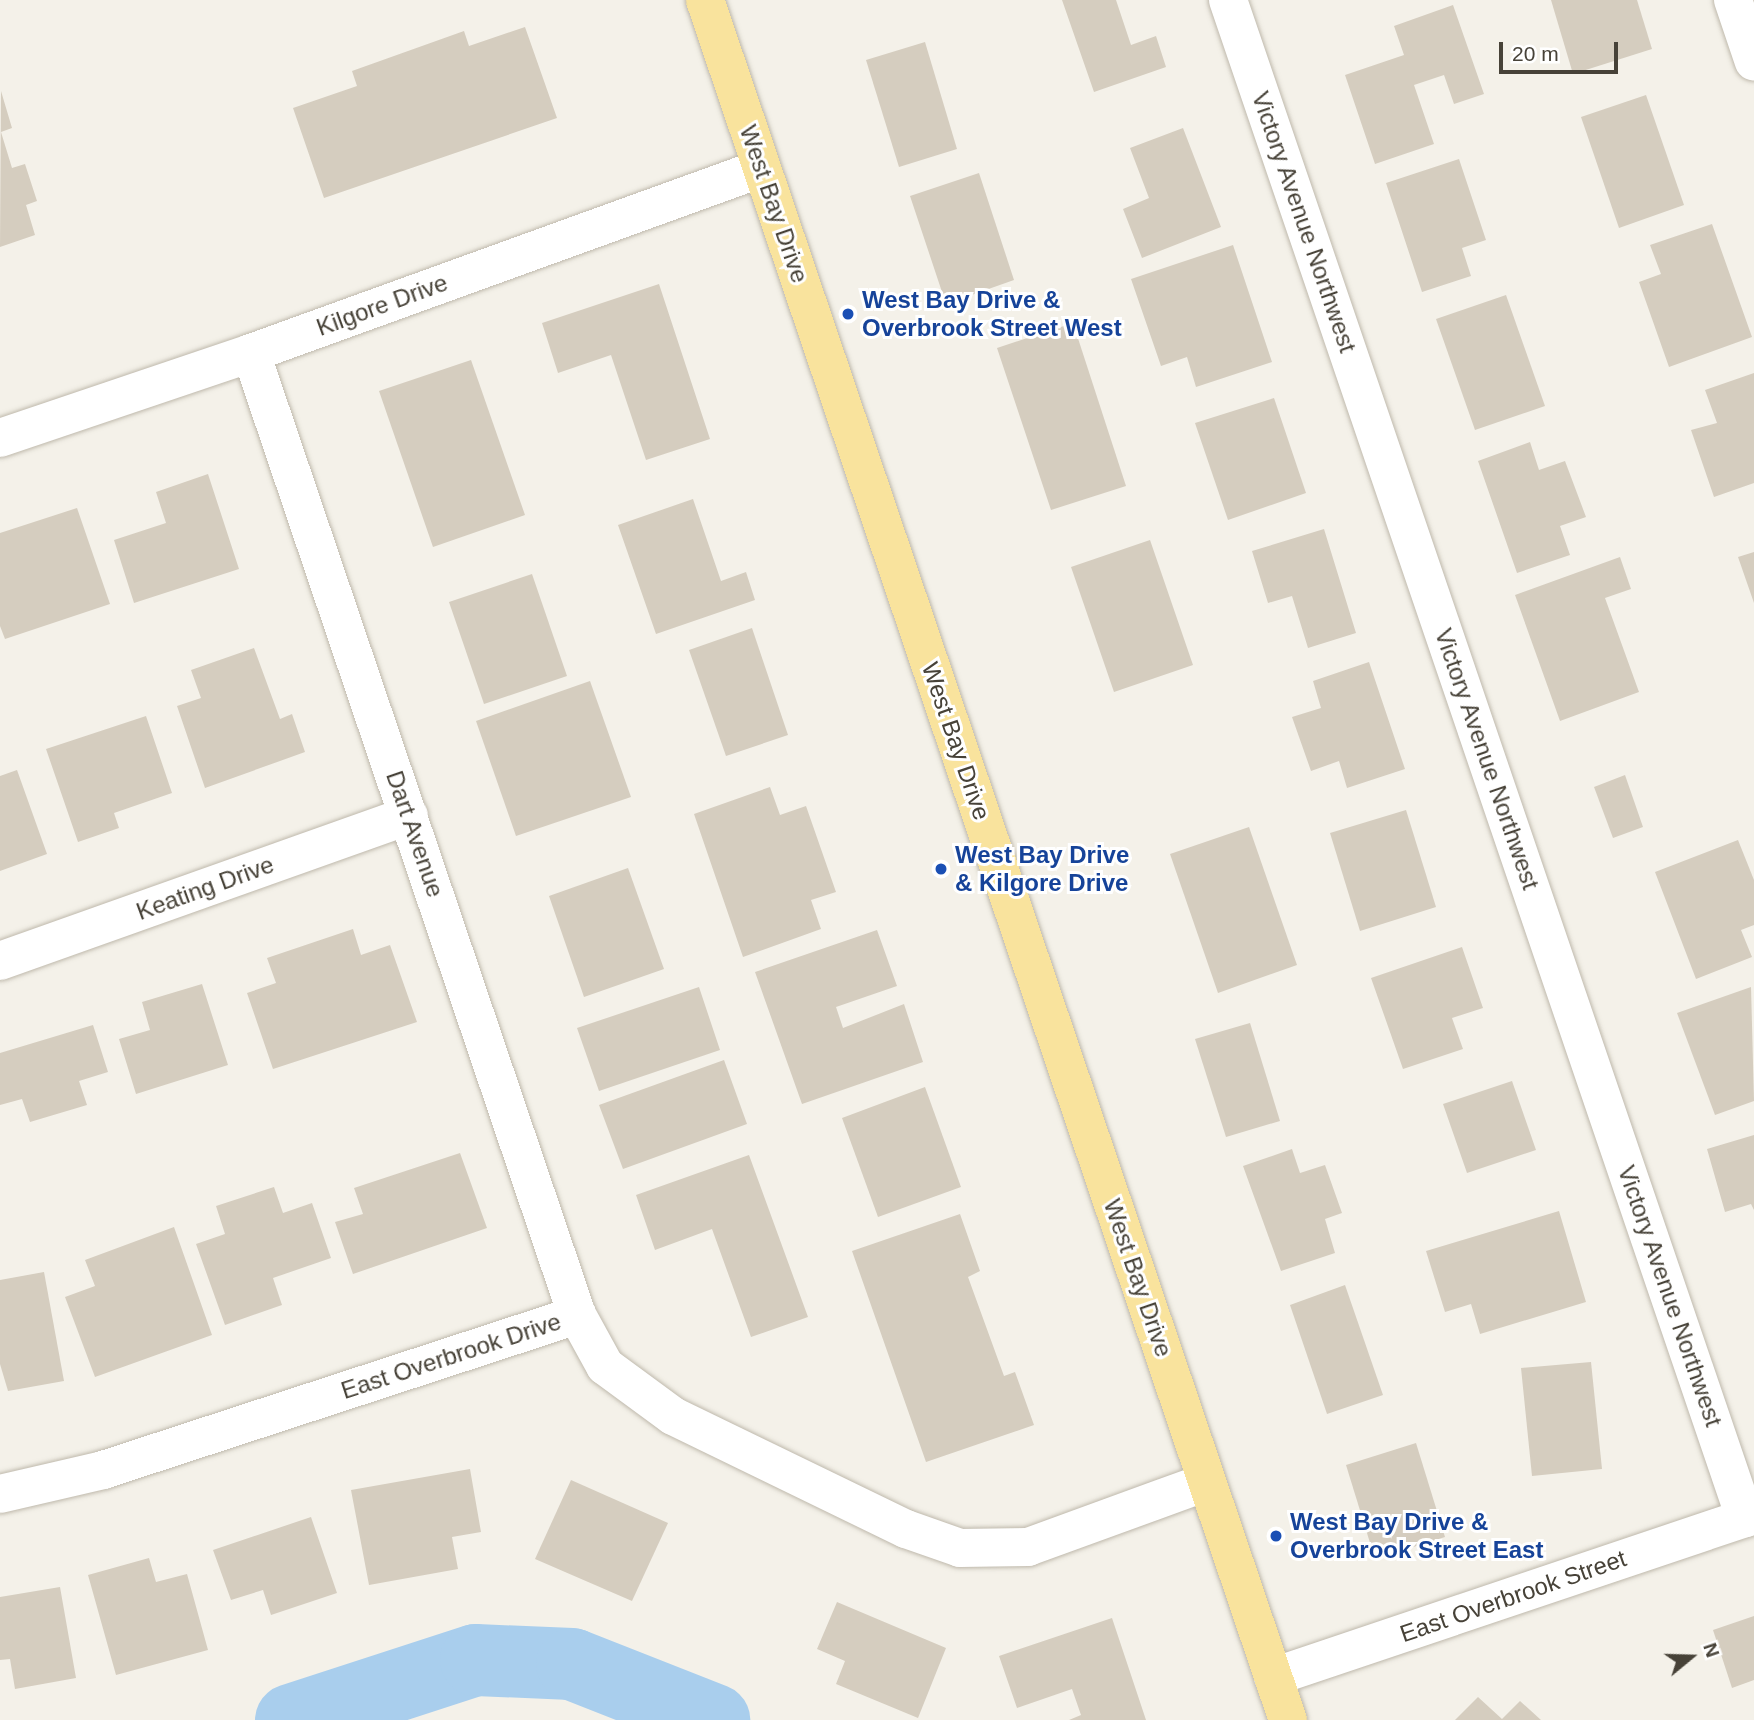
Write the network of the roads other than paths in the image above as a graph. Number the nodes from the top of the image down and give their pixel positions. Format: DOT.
graph roads {
  1 [pos="705,0"];
  2 [pos="1228,0"];
  3 [pos="1733,0"];
  4 [pos="1754,62"];
  5 [pos="762,168"];
  6 [pos="251,353"];
  7 [pos="0,438"];
  8 [pos="409,815"];
  9 [pos="0,961"];
  10 [pos="577,1315"];
  11 [pos="1207,1482"];
  12 [pos="0,1494"];
  13 [pos="1750,1516"];
  14 [pos="1273,1677"];
  15 [pos="1288,1720"];
  1 -- 5 [label="main road, West Bay Drive"];
  2 -- 13 [label="street, Victory Avenue Northwest"];
  3 -- 4 [label="street"];
  5 -- 6 [label="street, Kilgore Drive"];
  5 -- 11 [label="main road, West Bay Drive"];
  6 -- 7 [label="street, Kilgore Drive"];
  6 -- 8 [label="street, Dart Avenue"];
  8 -- 9 [label="street, Keating Drive"];
  8 -- 10 [label="street, Dart Avenue"];
  10 -- 11 [label="street, East Overbrook Drive"];
  10 -- 12 [label="street, East Overbrook Drive"];
  11 -- 14 [label="main road, West Bay Drive"];
  13 -- 14 [label="street, East Overbrook Street"];
  14 -- 15 [label="main road, West Bay Drive"];
}
